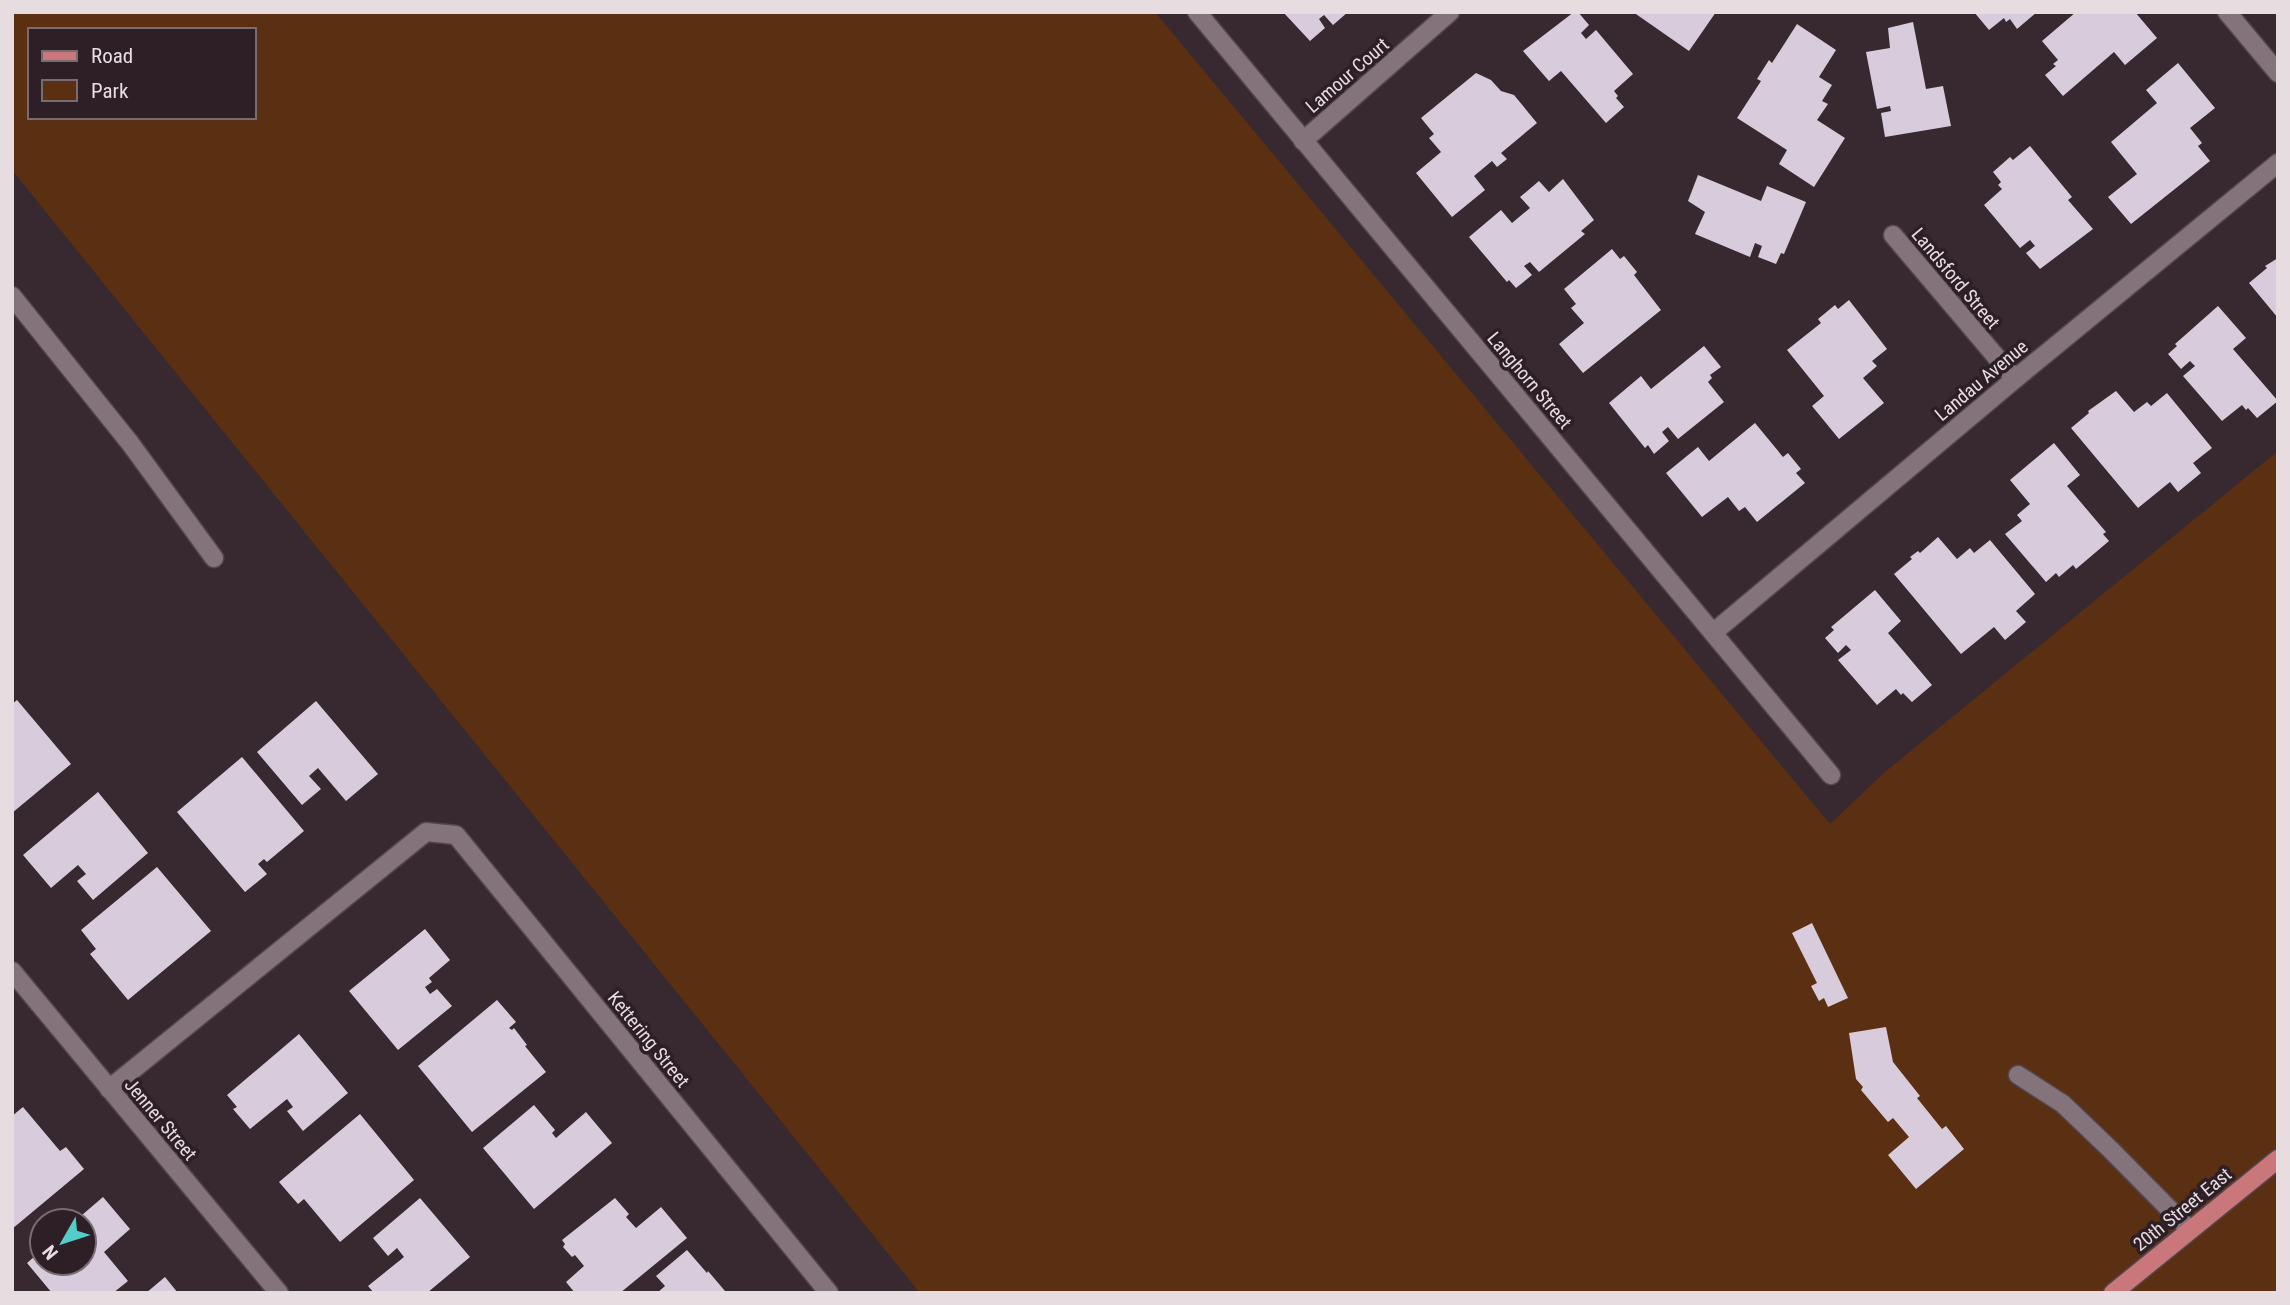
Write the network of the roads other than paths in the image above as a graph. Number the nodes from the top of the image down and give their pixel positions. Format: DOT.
graph roads {
  1 [pos="1197,12"];
  2 [pos="1450,12"];
  3 [pos="2227,12"];
  4 [pos="2278,73"];
  5 [pos="1303,141"];
  6 [pos="2278,163"];
  7 [pos="1893,235"];
  8 [pos="12,296"];
  9 [pos="2015,379"];
  10 [pos="214,558"];
  11 [pos="1714,632"];
  12 [pos="1831,775"];
  13 [pos="12,971"];
  14 [pos="2018,1075"];
  15 [pos="109,1089"];
  16 [pos="2278,1159"];
  17 [pos="2190,1230"];
  18 [pos="279,1293"];
  19 [pos="829,1293"];
  20 [pos="2113,1293"];
  1 -- 5 [label="street, Langhorn Street"];
  2 -- 5 [label="street, Lamour Court"];
  3 -- 4 [label="street"];
  5 -- 11 [label="street, Langhorn Street"];
  6 -- 9 [label="street, Landau Avenue"];
  7 -- 9 [label="street, Landsford Street"];
  8 -- 10 [label="street"];
  9 -- 11 [label="street, Landau Avenue"];
  11 -- 12 [label="street, Langhorn Street"];
  13 -- 15 [label="street, Jenner Street"];
  14 -- 17 [label="street"];
  15 -- 18 [label="street, Jenner Street"];
  15 -- 19 [label="street, Kettering Street"];
  16 -- 17 [label="main road, 20th Street East"];
  17 -- 20 [label="main road, 20th Street East"];
}
